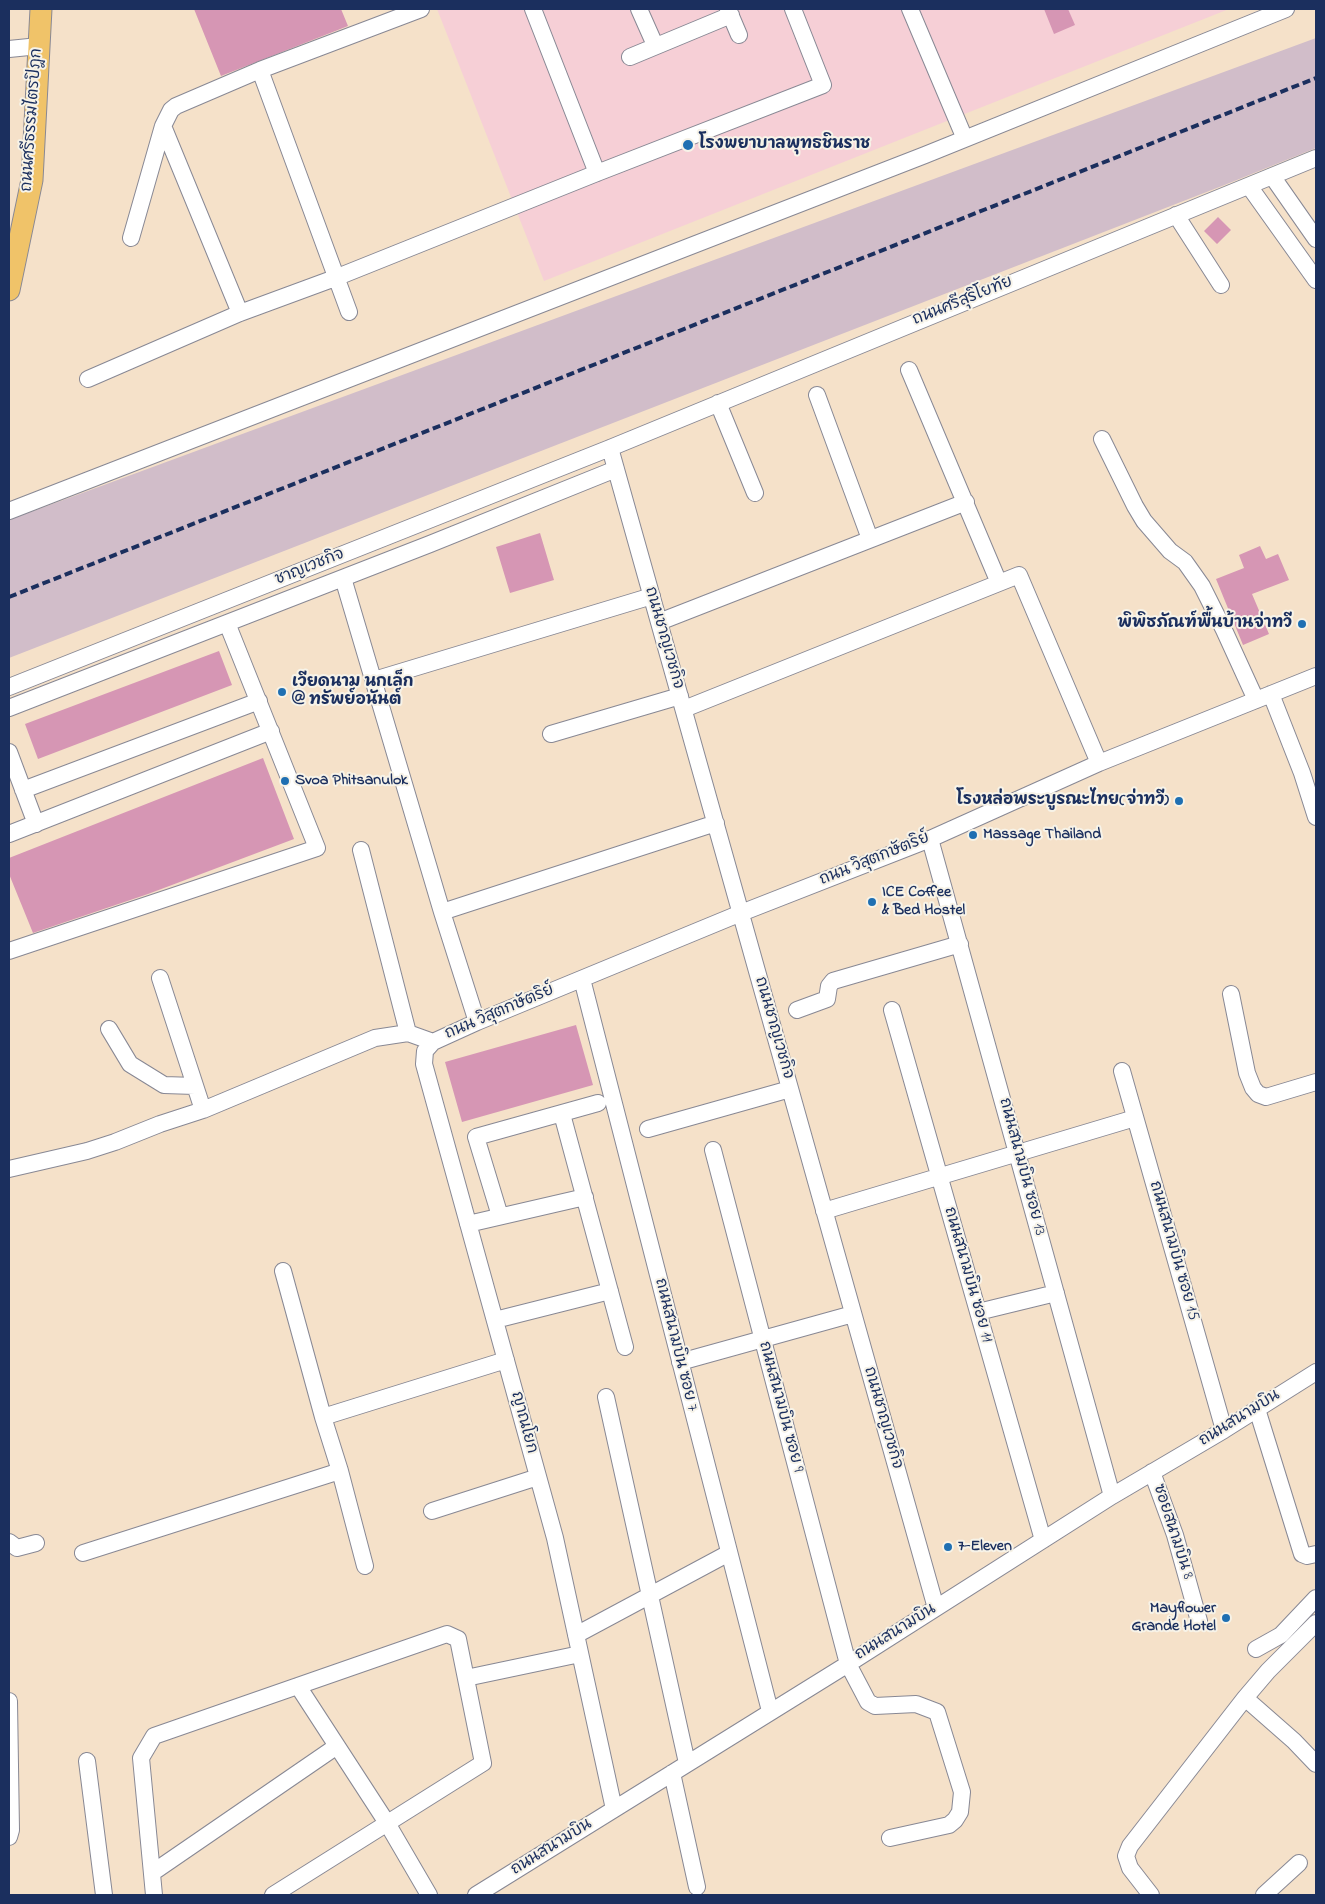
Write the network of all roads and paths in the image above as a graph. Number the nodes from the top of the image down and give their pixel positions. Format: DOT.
graph roads {
  1 [pos="41,9"];
  2 [pos="418,9"];
  3 [pos="533,9"];
  4 [pos="793,9"];
  5 [pos="910,9"];
  6 [pos="1286,9"];
  7 [pos="644,10"];
  8 [pos="730,12"];
  9 [pos="739,35"];
  10 [pos="655,45"];
  11 [pos="39,46"];
  12 [pos="9,49"];
  13 [pos="630,57"];
  14 [pos="260,70"];
  15 [pos="163,126"];
  16 [pos="965,138"];
  17 [pos="1316,158"];
  18 [pos="597,173"];
  19 [pos="1272,176"];
  20 [pos="1249,186"];
  21 [pos="1299,214"];
  22 [pos="1176,215"];
  23 [pos="1278,227"];
  24 [pos="131,238"];
  25 [pos="1316,239"];
  26 [pos="335,278"];
  27 [pos="1316,280"];
  28 [pos="1221,285"];
  29 [pos="9,290"];
  30 [pos="349,312"];
  31 [pos="240,313"];
  32 [pos="909,370"];
  33 [pos="88,379"];
  34 [pos="817,395"];
  35 [pos="718,403"];
  36 [pos="1102,439"];
  37 [pos="610,448"];
  38 [pos="616,469"];
  39 [pos="756,493"];
  40 [pos="966,502"];
  41 [pos="9,511"];
  42 [pos="870,540"];
  43 [pos="343,578"];
  44 [pos="999,583"];
  45 [pos="652,596"];
  46 [pos="659,622"];
  47 [pos="227,623"];
  48 [pos="1316,676"];
  49 [pos="374,680"];
  50 [pos="9,687"];
  51 [pos="1271,694"];
  52 [pos="1256,700"];
  53 [pos="259,701"];
  54 [pos="682,703"];
  55 [pos="9,708"];
  56 [pos="271,731"];
  57 [pos="551,734"];
  58 [pos="9,752"];
  59 [pos="1099,763"];
  60 [pos="23,790"];
  61 [pos="1316,817"];
  62 [pos="716,823"];
  63 [pos="36,824"];
  64 [pos="9,834"];
  65 [pos="930,839"];
  66 [pos="361,850"];
  67 [pos="442,912"];
  68 [pos="741,914"];
  69 [pos="960,944"];
  70 [pos="9,951"];
  71 [pos="160,978"];
  72 [pos="582,979"];
  73 [pos="1231,994"];
  74 [pos="796,1010"];
  75 [pos="892,1010"];
  76 [pos="477,1022"];
  77 [pos="109,1029"];
  78 [pos="408,1033"];
  79 [pos="433,1042"];
  80 [pos="1122,1071"];
  81 [pos="1316,1082"];
  82 [pos="195,1086"];
  83 [pos="790,1089"];
  84 [pos="598,1103"];
  85 [pos="202,1110"];
  86 [pos="562,1114"];
  87 [pos="1135,1118"];
  88 [pos="648,1129"];
  89 [pos="713,1150"];
  90 [pos="1017,1153"];
  91 [pos="9,1170"];
  92 [pos="939,1177"];
  93 [pos="584,1197"];
  94 [pos="824,1211"];
  95 [pos="500,1216"];
  96 [pos="468,1224"];
  97 [pos="283,1271"];
  98 [pos="610,1291"];
  99 [pos="1056,1293"];
  100 [pos="978,1312"];
  101 [pos="853,1314"];
  102 [pos="495,1320"];
  103 [pos="761,1339"];
  104 [pos="625,1347"];
  105 [pos="506,1360"];
  106 [pos="680,1362"];
  107 [pos="1316,1372"];
  108 [pos="606,1397"];
  109 [pos="1257,1409"];
  110 [pos="323,1417"];
  111 [pos="1224,1430"];
  112 [pos="340,1470"];
  113 [pos="1152,1472"];
  114 [pos="538,1477"];
  115 [pos="1112,1496"];
  116 [pos="432,1511"];
  117 [pos="1043,1540"];
  118 [pos="9,1542"];
  119 [pos="36,1543"];
  120 [pos="729,1553"];
  121 [pos="83,1554"];
  122 [pos="1316,1554"];
  123 [pos="365,1566"];
  124 [pos="650,1596"];
  125 [pos="1316,1598"];
  126 [pos="936,1608"];
  127 [pos="1199,1621"];
  128 [pos="1316,1623"];
  129 [pos="576,1635"];
  130 [pos="1256,1649"];
  131 [pos="580,1654"];
  132 [pos="848,1664"];
  133 [pos="466,1678"];
  134 [pos="298,1686"];
  135 [pos="1245,1698"];
  136 [pos="9,1701"];
  137 [pos="770,1711"];
  138 [pos="337,1746"];
  139 [pos="87,1761"];
  140 [pos="687,1763"];
  141 [pos="1316,1764"];
  142 [pos="672,1773"];
  143 [pos="614,1809"];
  144 [pos="387,1823"];
  145 [pos="9,1837"];
  146 [pos="890,1838"];
  147 [pos="1299,1863"];
  148 [pos="152,1873"];
  149 [pos="697,1887"];
  150 [pos="104,1895"];
  151 [pos="154,1895"];
  152 [pos="274,1895"];
  153 [pos="429,1895"];
  154 [pos="476,1895"];
  155 [pos="1151,1895"];
  156 [pos="1264,1895"];
  1 -- 11 [label="main road, ถนนศรีธรรมไตรปิฎก"];
  2 -- 14 [label="street"];
  3 -- 18 [label="street"];
  4 -- 18 [label="street"];
  5 -- 16 [label="street"];
  6 -- 16 [label="street"];
  7 -- 10 [label="street"];
  8 -- 9 [label="street"];
  8 -- 10 [label="street"];
  10 -- 13 [label="street"];
  11 -- 12 [label="street"];
  11 -- 29 [label="main road, ถนนศรีธรรมไตรปิฎก"];
  14 -- 15 [label="street"];
  14 -- 26 [label="street"];
  15 -- 24 [label="street"];
  15 -- 31 [label="street"];
  16 -- 41 [label="street"];
  17 -- 19 [label="street, ถนนศรีสุริโยทัย"];
  18 -- 26 [label="street"];
  19 -- 20 [label="street, ถนนศรีสุริโยทัย"];
  19 -- 21 [label="street"];
  20 -- 22 [label="street, ถนนศรีสุริโยทัย"];
  20 -- 23 [label="street"];
  21 -- 23 [label="street"];
  21 -- 25 [label="street"];
  22 -- 28 [label="street"];
  22 -- 35 [label="street, ถนนศรีสุริโยทัย"];
  23 -- 27 [label="street"];
  26 -- 30 [label="street"];
  26 -- 31 [label="street"];
  31 -- 33 [label="street"];
  32 -- 40 [label="street"];
  34 -- 42 [label="street"];
  35 -- 37 [label="street, ถนนศรีสุริโยทัย"];
  35 -- 39 [label="street"];
  36 -- 52 [label="street"];
  37 -- 38 [label="street, ถนนชาญเวชกิจ"];
  37 -- 50 [label="street, ชาญเวชกิจ"];
  38 -- 43 [label="street"];
  38 -- 45 [label="street, ถนนชาญเวชกิจ"];
  40 -- 42 [label="street"];
  40 -- 44 [label="street"];
  42 -- 46 [label="street"];
  43 -- 47 [label="street"];
  43 -- 49 [label="street"];
  44 -- 54 [label="street"];
  44 -- 59 [label="street"];
  45 -- 46 [label="street, ถนนชาญเวชกิจ"];
  45 -- 49 [label="street"];
  46 -- 54 [label="street, ถนนชาญเวชกิจ"];
  47 -- 53 [label="street"];
  47 -- 55 [label="street"];
  48 -- 51 [label="street, ถนน วิสุตกษัตริย์"];
  49 -- 67 [label="street"];
  51 -- 52 [label="street, ถนน วิสุตกษัตริย์"];
  51 -- 61 [label="street"];
  52 -- 59 [label="street, ถนน วิสุตกษัตริย์"];
  53 -- 56 [label="street"];
  53 -- 60 [label="street"];
  54 -- 57 [label="street"];
  54 -- 62 [label="street, ถนนชาญเวชกิจ"];
  56 -- 63 [label="street"];
  56 -- 70 [label="street"];
  58 -- 60 [label="street"];
  59 -- 65 [label="street, ถนน วิสุตกษัตริย์"];
  60 -- 63 [label="street"];
  62 -- 67 [label="street"];
  62 -- 68 [label="street, ถนนชาญเวชกิจ"];
  63 -- 64 [label="street"];
  65 -- 68 [label="street, ถนน วิสุตกษัตริย์"];
  65 -- 69 [label="street, ถนนสนามบิน ซอย 13"];
  66 -- 78 [label="street"];
  67 -- 76 [label="street"];
  68 -- 72 [label="street, ถนน วิสุตกษัตริย์"];
  68 -- 83 [label="street, ถนนชาญเวชกิจ"];
  69 -- 74 [label="street"];
  69 -- 90 [label="street, ถนนสนามบิน ซอย 13"];
  71 -- 82 [label="street"];
  72 -- 76 [label="street, ถนน วิสุตกษัตริย์"];
  72 -- 106 [label="street, ถนนสนามบิน ซอย 7"];
  73 -- 81 [label="street"];
  75 -- 92 [label="street, ถนนสนามบิน ซอย 11"];
  76 -- 79 [label="street, ถนน วิสุตกษัตริย์"];
  77 -- 82 [label="street"];
  78 -- 79 [label="street"];
  78 -- 85 [label="street"];
  79 -- 96 [label="street, ญาณโยก"];
  80 -- 87 [label="street, ถนนสนามบิน ซอย 15"];
  82 -- 85 [label="street"];
  83 -- 88 [label="street"];
  83 -- 94 [label="street, ถนนชาญเวชกิจ"];
  84 -- 86 [label="street"];
  85 -- 91 [label="street"];
  86 -- 93 [label="street"];
  86 -- 95 [label="street"];
  87 -- 90 [label="street"];
  87 -- 111 [label="street, ถนนสนามบิน ซอย 15"];
  89 -- 103 [label="street, ถนนสนามบิน ซอย 9"];
  90 -- 92 [label="street"];
  90 -- 99 [label="street, ถนนสนามบิน ซอย 13"];
  92 -- 94 [label="street"];
  92 -- 100 [label="street, ถนนสนามบิน ซอย 11"];
  93 -- 95 [label="street"];
  93 -- 98 [label="street"];
  94 -- 101 [label="street, ถนนชาญเวชกิจ"];
  95 -- 96 [label="street"];
  96 -- 102 [label="street, ญาณโยก"];
  97 -- 110 [label="street"];
  98 -- 102 [label="street"];
  98 -- 104 [label="street"];
  99 -- 100 [label="street"];
  99 -- 115 [label="street, ถนนสนามบิน ซอย 13"];
  100 -- 117 [label="street, ถนนสนามบิน ซอย 11"];
  101 -- 103 [label="street"];
  101 -- 126 [label="street, ถนนชาญเวชกิจ"];
  102 -- 105 [label="street, ญาณโยก"];
  103 -- 106 [label="street"];
  103 -- 132 [label="street, ถนนสนามบิน ซอย 9"];
  105 -- 110 [label="street"];
  105 -- 114 [label="street, ญาณโยก"];
  106 -- 120 [label="street, ถนนสนามบิน ซอย 7"];
  107 -- 109 [label="street, ถนนสนามบิน"];
  108 -- 124 [label="street"];
  109 -- 111 [label="street, ถนนสนามบิน"];
  109 -- 122 [label="street"];
  110 -- 112 [label="street"];
  111 -- 113 [label="street, ถนนสนามบิน"];
  112 -- 121 [label="street"];
  112 -- 123 [label="street"];
  113 -- 115 [label="street, ถนนสนามบิน"];
  113 -- 127 [label="street, ซอยสนามบิน 8"];
  114 -- 116 [label="street"];
  114 -- 129 [label="street, ญาณโยก"];
  115 -- 117 [label="street, ถนนสนามบิน"];
  117 -- 126 [label="street, ถนนสนามบิน"];
  118 -- 119 [label="street"];
  120 -- 124 [label="street"];
  120 -- 137 [label="street, ถนนสนามบิน ซอย 7"];
  124 -- 129 [label="street"];
  124 -- 140 [label="street"];
  125 -- 130 [label="street"];
  126 -- 132 [label="street, ถนนสนามบิน"];
  128 -- 135 [label="street"];
  129 -- 131 [label="street, ญาณโยก"];
  131 -- 133 [label="street"];
  131 -- 143 [label="street, ญาณโยก"];
  132 -- 137 [label="street, ถนนสนามบิน"];
  132 -- 146 [label="street, ถนนสนามบิน ซอย 9"];
  133 -- 134 [label="street"];
  133 -- 144 [label="street"];
  134 -- 138 [label="street"];
  134 -- 148 [label="street"];
  135 -- 141 [label="street"];
  135 -- 155 [label="street"];
  136 -- 145 [label="street"];
  137 -- 140 [label="street, ถนนสนามบิน"];
  138 -- 144 [label="street"];
  138 -- 148 [label="street"];
  139 -- 150 [label="street"];
  140 -- 142 [label="street, ถนนสนามบิน"];
  142 -- 143 [label="street, ถนนสนามบิน"];
  142 -- 149 [label="street"];
  143 -- 154 [label="street, ถนนสนามบิน"];
  144 -- 152 [label="street"];
  144 -- 153 [label="street"];
  147 -- 156 [label="street"];
  148 -- 151 [label="street"];
}
